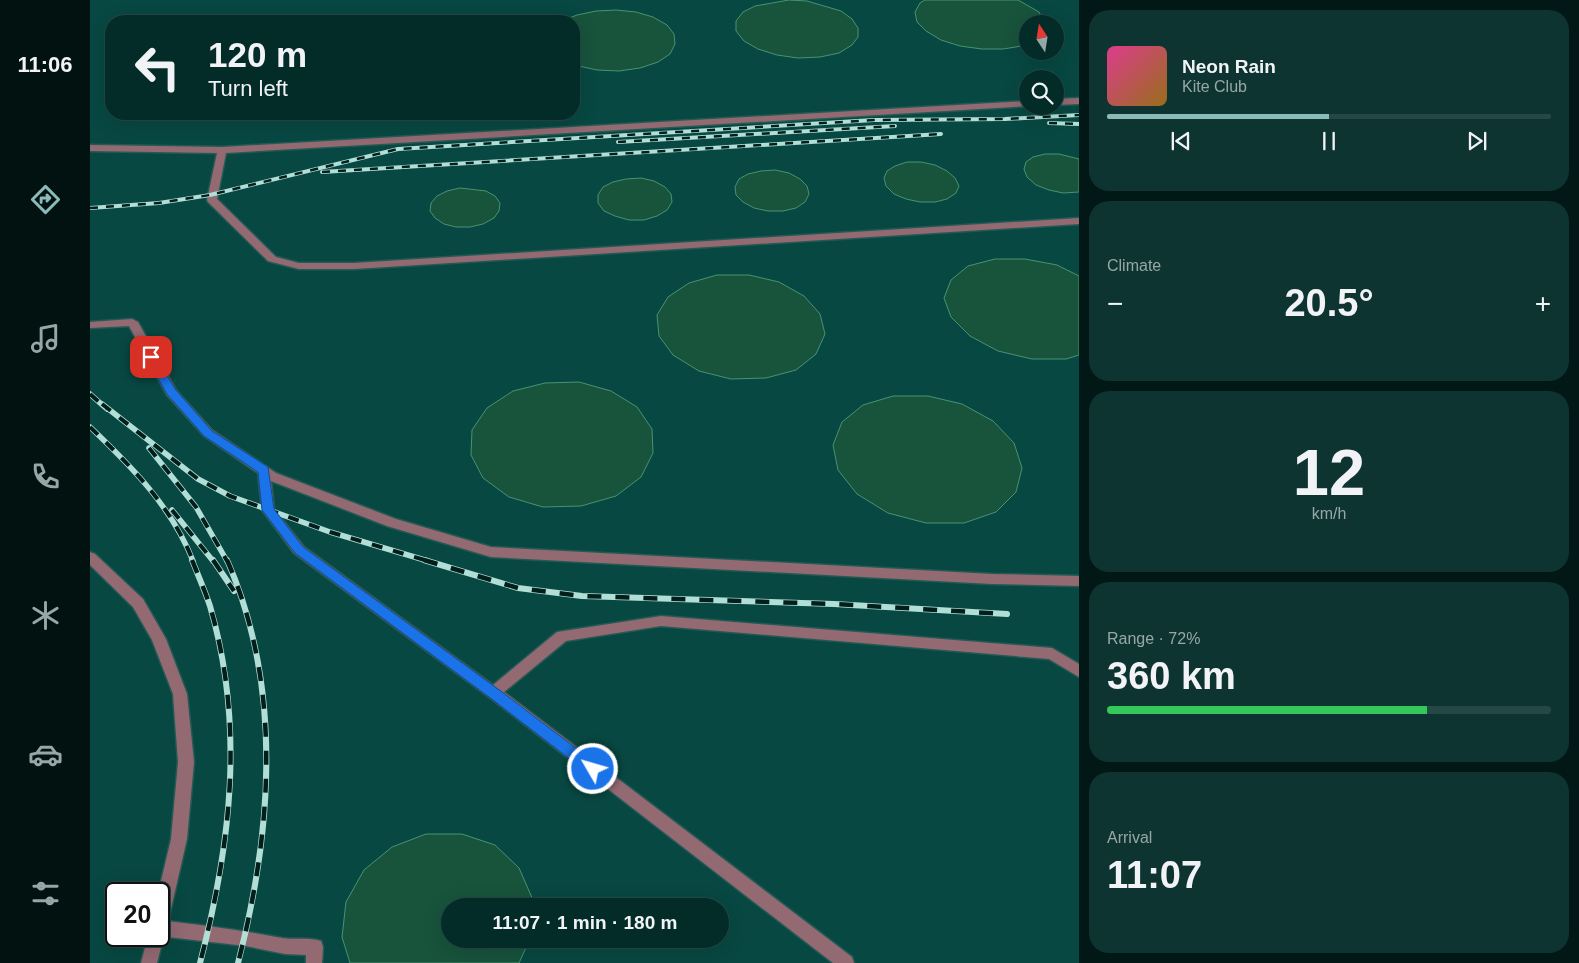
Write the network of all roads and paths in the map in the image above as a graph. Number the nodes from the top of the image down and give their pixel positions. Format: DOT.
graph roads {
  1 [pos="1079,101"];
  2 [pos="1064,102"];
  3 [pos="1019,105"];
  4 [pos="90,148"];
  5 [pos="222,150"];
  6 [pos="1079,221"];
  7 [pos="90,324"];
  8 [pos="264,470"];
  9 [pos="90,557"];
  10 [pos="1079,581"];
  11 [pos="1079,671"];
  12 [pos="493,692"];
  13 [pos="169,882"];
  14 [pos="170,928"];
  15 [pos="153,947"];
  16 [pos="149,963"];
  17 [pos="314,963"];
  18 [pos="846,963"];
  1 -- 2 [label="street"];
  3 -- 5 [label="street"];
  4 -- 5 [label="street"];
  5 -- 6 [label="street"];
  7 -- 8 [label="street"];
  8 -- 10 [label="street"];
  8 -- 12 [label="street"];
  9 -- 13 [label="street"];
  11 -- 12 [label="street"];
  12 -- 18 [label="street"];
  14 -- 17 [label="street"];
  15 -- 16 [label="street"];
}
